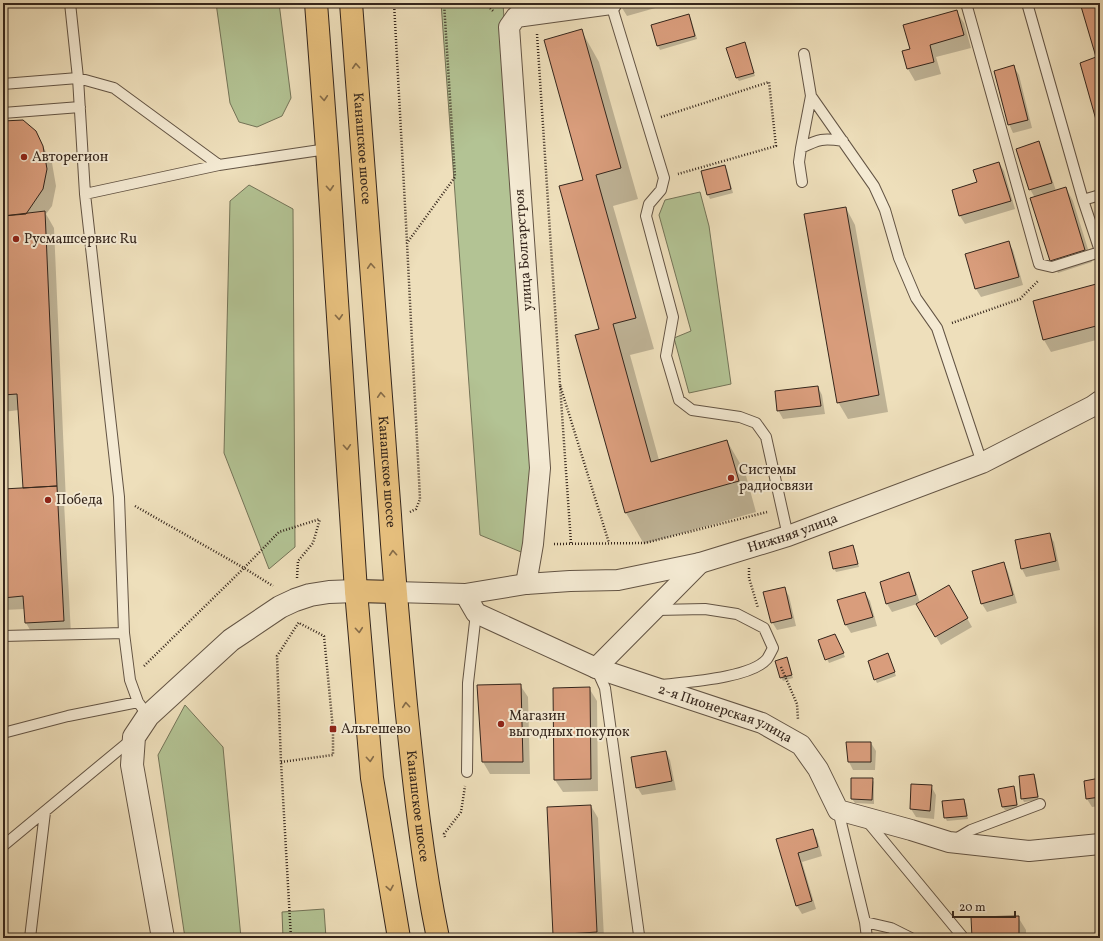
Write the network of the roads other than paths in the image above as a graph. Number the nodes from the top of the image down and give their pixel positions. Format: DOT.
graph roads {
  1 [pos="70,3"];
  2 [pos="316,3"];
  3 [pos="351,3"];
  4 [pos="966,3"];
  5 [pos="1027,3"];
  6 [pos="613,4"];
  7 [pos="804,54"];
  8 [pos="78,78"];
  9 [pos="3,84"];
  10 [pos="811,96"];
  11 [pos="80,107"];
  12 [pos="3,113"];
  13 [pos="843,141"];
  14 [pos="802,148"];
  15 [pos="327,149"];
  16 [pos="219,165"];
  17 [pos="802,182"];
  18 [pos="85,194"];
  19 [pos="1100,195"];
  20 [pos="1083,200"];
  21 [pos="1100,252"];
  22 [pos="1100,401"];
  23 [pos="982,463"];
  24 [pos="788,536"];
  25 [pos="700,563"];
  26 [pos="526,584"];
  27 [pos="356,591"];
  28 [pos="395,592"];
  29 [pos="465,594"];
  30 [pos="653,610"];
  31 [pos="476,614"];
  32 [pos="124,633"];
  33 [pos="3,636"];
  34 [pos="596,668"];
  35 [pos="652,687"];
  36 [pos="143,709"];
  37 [pos="3,734"];
  38 [pos="134,737"];
  39 [pos="467,772"];
  40 [pos="1040,804"];
  41 [pos="838,810"];
  42 [pos="45,812"];
  43 [pos="863,816"];
  44 [pos="949,842"];
  45 [pos="1100,844"];
  46 [pos="3,846"];
  47 [pos="865,922"];
  48 [pos="639,935"];
  49 [pos="962,936"];
  50 [pos="30,938"];
  51 [pos="163,938"];
  52 [pos="399,938"];
  53 [pos="438,938"];
  54 [pos="867,938"];
  55 [pos="911,938"];
  1 -- 8 [label="lane"];
  2 -- 15 [label="main road, one-way"];
  28 -- 3 [label="main road, Канашское шоссе, one-way"];
  4 -- 21 [label="lane"];
  5 -- 20 [label="lane"];
  6 -- 24 [label="lane"];
  6 -- 26 [label="street, улица Болгарстроя"];
  7 -- 10 [label="lane"];
  8 -- 9 [label="lane"];
  8 -- 11 [label="lane"];
  8 -- 16 [label="lane"];
  10 -- 13 [label="lane"];
  10 -- 14 [label="lane"];
  11 -- 12 [label="lane"];
  11 -- 18 [label="lane"];
  13 -- 14 [label="lane"];
  13 -- 23 [label="lane"];
  14 -- 17 [label="lane"];
  15 -- 16 [label="lane"];
  15 -- 27 [label="main road, one-way"];
  16 -- 18 [label="lane"];
  18 -- 32 [label="lane"];
  19 -- 20 [label="lane"];
  20 -- 21 [label="lane"];
  22 -- 23 [label="street, Нижняя улица"];
  23 -- 24 [label="street, Нижняя улица"];
  24 -- 25 [label="street, Нижняя улица"];
  25 -- 26 [label="street, Нижняя улица"];
  25 -- 30 [label="street"];
  26 -- 29 [label="street, Нижняя улица"];
  27 -- 28 [label="main road"];
  27 -- 36 [label="street"];
  27 -- 52 [label="main road, one-way"];
  28 -- 29 [label="street"];
  53 -- 28 [label="main road, Канашское шоссе, one-way"];
  29 -- 31 [label="street"];
  30 -- 34 [label="street"];
  30 -- 35 [label="lane"];
  31 -- 34 [label="street, 2-я Пионерская улица"];
  31 -- 39 [label="lane"];
  32 -- 33 [label="lane"];
  32 -- 36 [label="lane"];
  34 -- 35 [label="street, 2-я Пионерская улица"];
  34 -- 48 [label="lane"];
  35 -- 41 [label="street, 2-я Пионерская улица"];
  36 -- 37 [label="lane"];
  36 -- 38 [label="street"];
  38 -- 42 [label="lane"];
  38 -- 51 [label="street"];
  40 -- 44 [label="lane"];
  41 -- 43 [label="street"];
  41 -- 47 [label="lane"];
  42 -- 46 [label="lane"];
  42 -- 50 [label="lane"];
  43 -- 44 [label="street"];
  43 -- 49 [label="lane"];
  44 -- 45 [label="street"];
  47 -- 54 [label="lane"];
  47 -- 55 [label="lane"];
}
